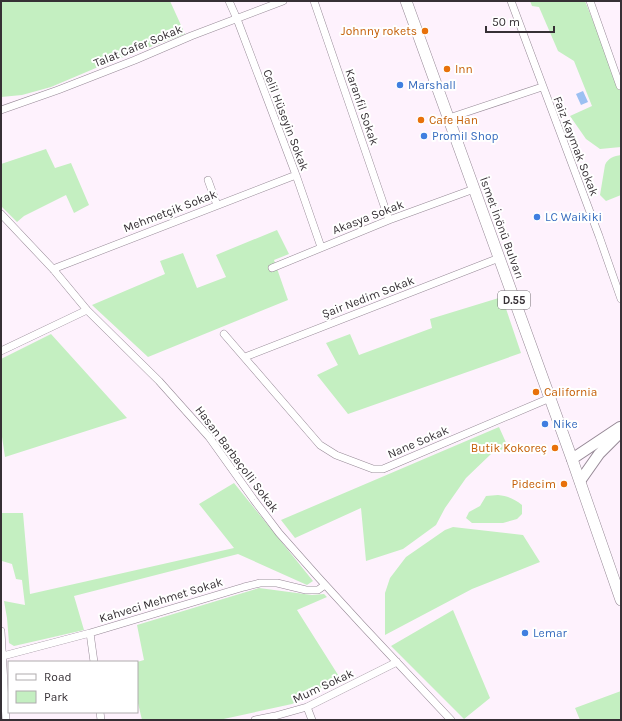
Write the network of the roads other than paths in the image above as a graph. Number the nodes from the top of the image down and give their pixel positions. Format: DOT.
graph roads {
  1 [pos="229,1"];
  2 [pos="283,1"];
  3 [pos="314,1"];
  4 [pos="406,1"];
  5 [pos="511,1"];
  6 [pos="590,1"];
  7 [pos="237,19"];
  8 [pos="620,86"];
  9 [pos="542,87"];
  10 [pos="1,110"];
  11 [pos="449,118"];
  12 [pos="296,175"];
  13 [pos="208,180"];
  14 [pos="474,189"];
  15 [pos="217,205"];
  16 [pos="1,214"];
  17 [pos="389,220"];
  18 [pos="322,247"];
  19 [pos="499,258"];
  20 [pos="272,268"];
  21 [pos="53,269"];
  22 [pos="621,299"];
  23 [pos="87,310"];
  24 [pos="224,334"];
  25 [pos="1,351"];
  26 [pos="245,357"];
  27 [pos="550,398"];
  28 [pos="621,426"];
  29 [pos="621,432"];
  30 [pos="572,459"];
  31 [pos="580,481"];
  32 [pos="325,585"];
  33 [pos="621,600"];
  34 [pos="1,630"];
  35 [pos="90,633"];
  36 [pos="3,656"];
  37 [pos="94,661"];
  38 [pos="397,662"];
  39 [pos="307,707"];
  40 [pos="6,720"];
  41 [pos="254,720"];
  42 [pos="312,720"];
  43 [pos="452,720"];
  1 -- 7 [label="street, Celil Hüseyin Sokak"];
  2 -- 7 [label="street, Talat Cafer Sokak"];
  3 -- 17 [label="street, Karanfil Sokak"];
  4 -- 11 [label="main road, İsmet İnönü Bulvarı / D.55"];
  5 -- 9 [label="street, Faiz Kaymak Sokak"];
  6 -- 8 [label="street"];
  7 -- 10 [label="street, Talat Cafer Sokak"];
  7 -- 12 [label="street, Celil Hüseyin Sokak"];
  9 -- 11 [label="street"];
  9 -- 22 [label="street, Faiz Kaymak Sokak"];
  11 -- 14 [label="main road, İsmet İnönü Bulvarı / D.55"];
  12 -- 15 [label="street, Mehmetçik Sokak"];
  12 -- 18 [label="street, Celil Hüseyin Sokak"];
  13 -- 15 [label="street"];
  14 -- 17 [label="street, Akasya Sokak"];
  14 -- 19 [label="main road, İsmet İnönü Bulvarı / D.55"];
  15 -- 21 [label="street, Mehmetçik Sokak"];
  16 -- 21 [label="street, Hasan Barbaçolli Sokak"];
  17 -- 18 [label="street, Akasya Sokak"];
  18 -- 20 [label="street, Akasya Sokak"];
  19 -- 26 [label="street, Şair Nedim Sokak"];
  19 -- 27 [label="main road, İsmet İnönü Bulvarı / D.55"];
  21 -- 23 [label="street, Hasan Barbaçolli Sokak"];
  23 -- 25 [label="street"];
  23 -- 32 [label="street, Hasan Barbaçolli Sokak"];
  24 -- 26 [label="street, Nane Sokak"];
  26 -- 27 [label="street, Nane Sokak"];
  27 -- 30 [label="main road, İsmet İnönü Bulvarı / D.55"];
  28 -- 30 [label="street"];
  29 -- 31 [label="street"];
  30 -- 31 [label="main road, İsmet İnönü Bulvarı / D.55"];
  31 -- 33 [label="main road, İsmet İnönü Bulvarı / D.55"];
  32 -- 35 [label="street, Kahveci Mehmet Sokak"];
  32 -- 38 [label="street, Hasan Barbaçolli Sokak"];
  34 -- 36 [label="street"];
  35 -- 36 [label="street, Kahveci Mehmet Sokak"];
  35 -- 37 [label="street"];
  36 -- 40 [label="street"];
  38 -- 39 [label="street, Mum Sokak"];
  38 -- 43 [label="street, Hasan Barbaçolli Sokak"];
  39 -- 41 [label="street, Mum Sokak"];
  39 -- 42 [label="street"];
}
